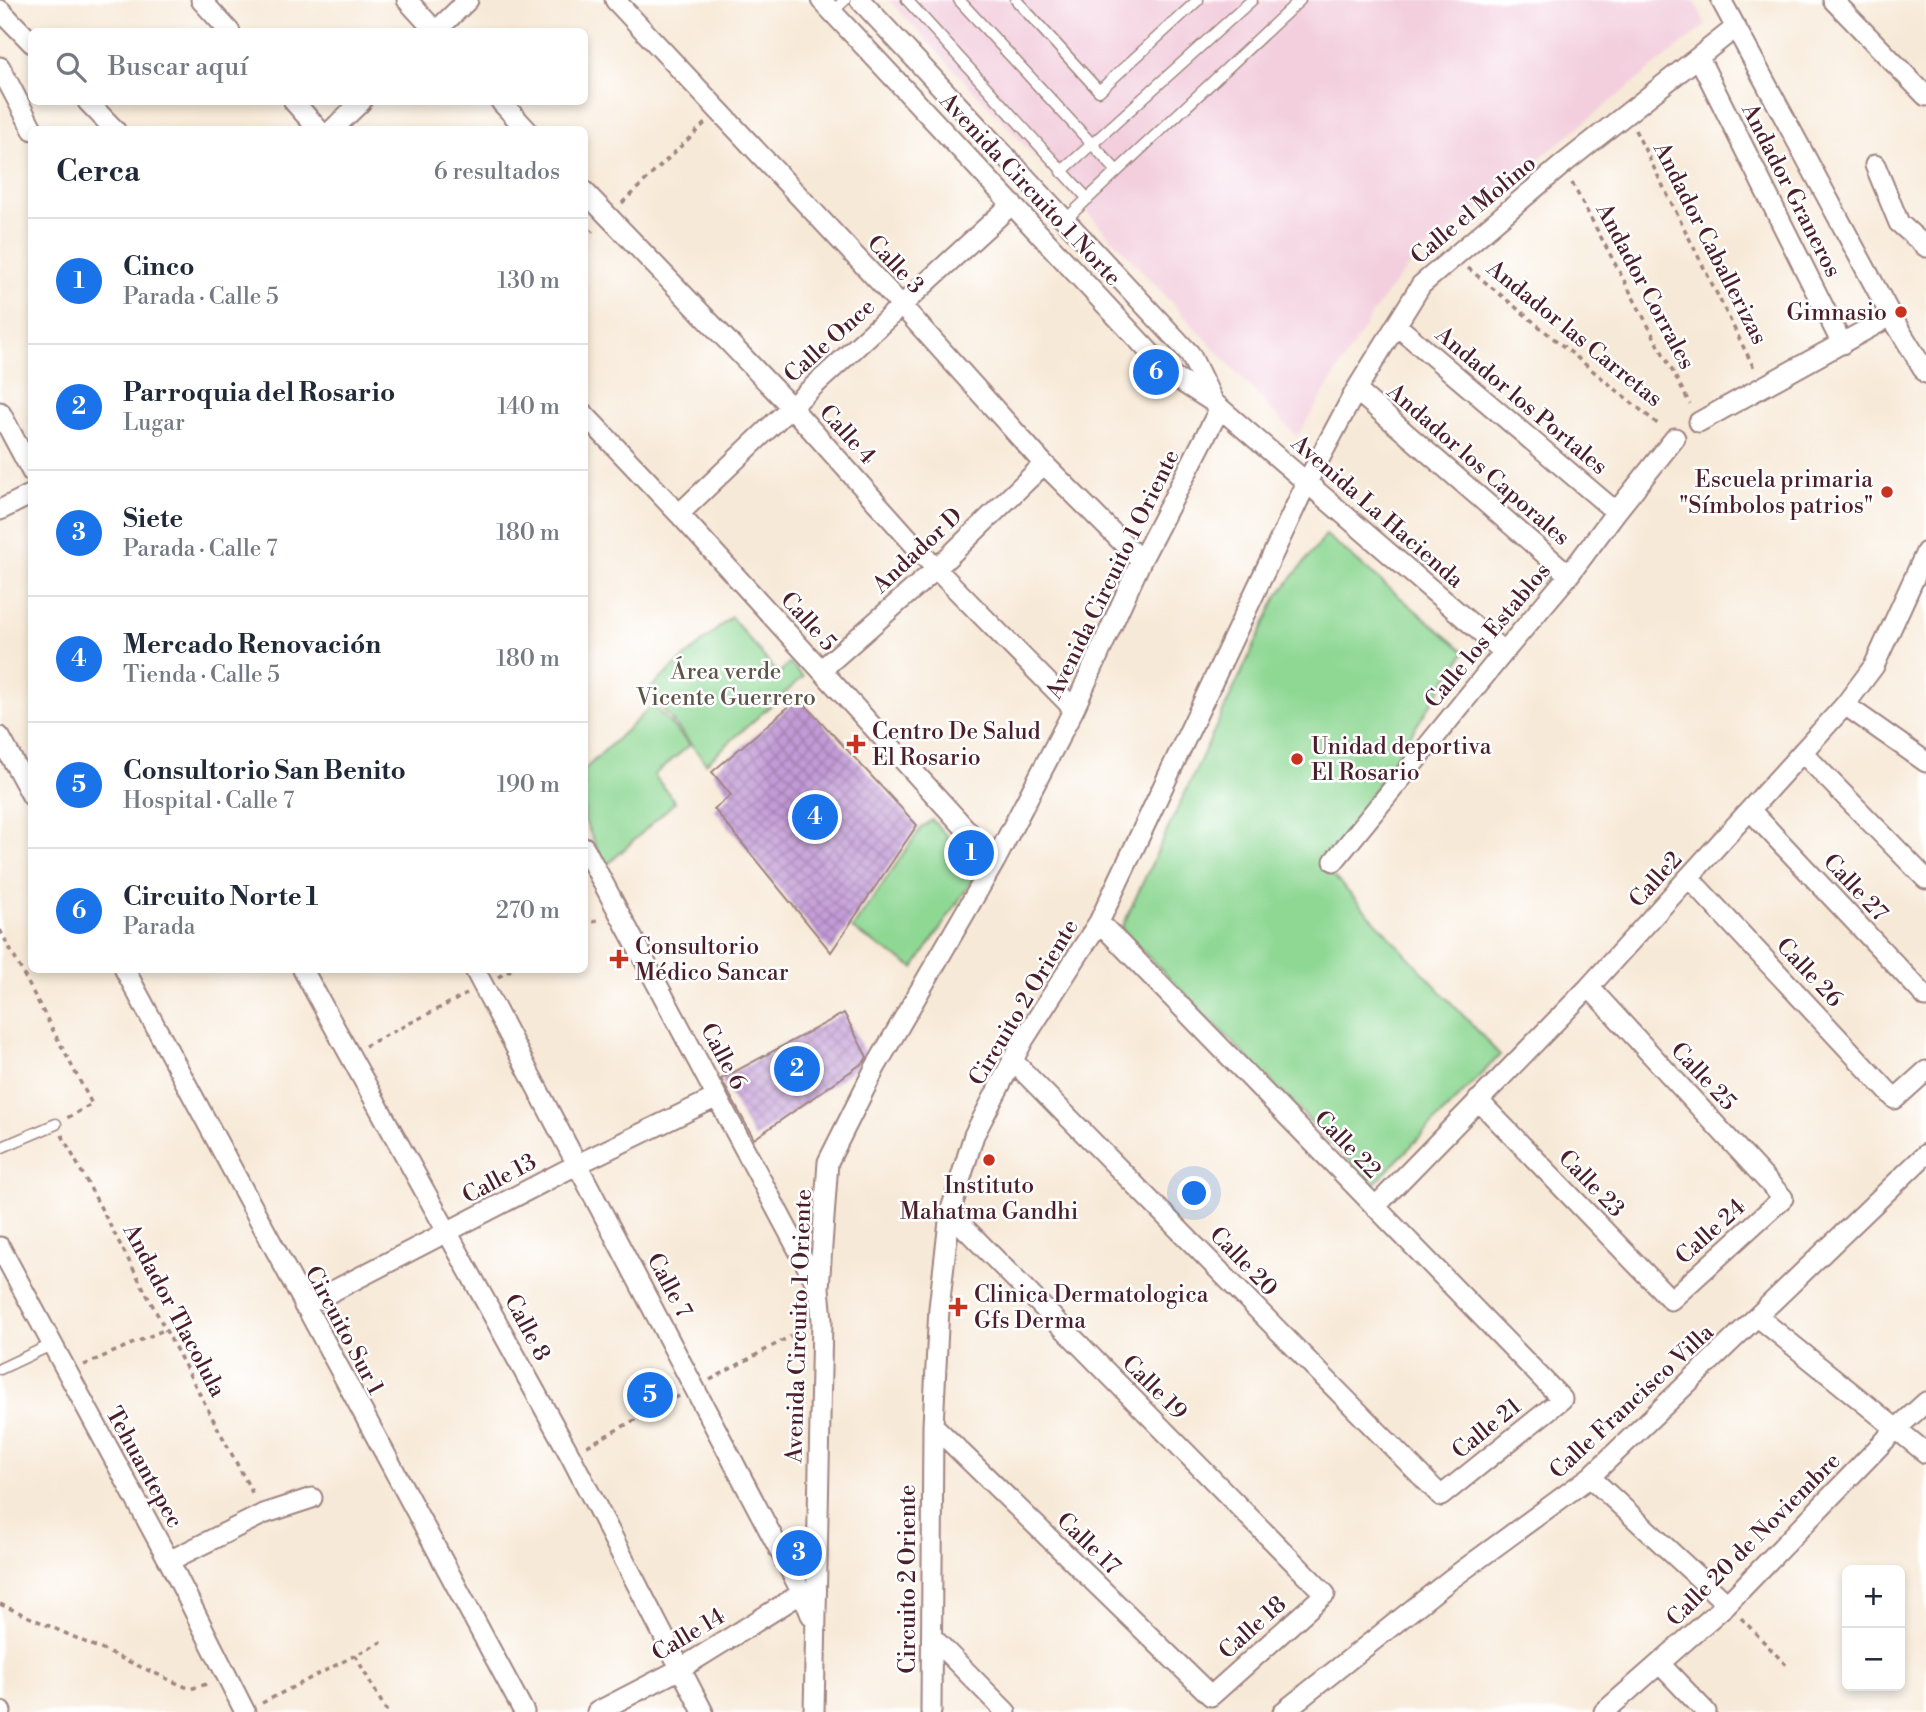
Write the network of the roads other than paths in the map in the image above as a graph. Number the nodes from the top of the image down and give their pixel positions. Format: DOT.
graph roads {
  1 [pos="201,0"];
  2 [pos="407,0"];
  3 [pos="468,0"];
  4 [pos="615,0"];
  5 [pos="860,0"];
  6 [pos="907,0"];
  7 [pos="959,0"];
  8 [pos="1016,0"];
  9 [pos="1198,0"];
  10 [pos="1252,0"];
  11 [pos="1300,0"];
  12 [pos="1721,0"];
  13 [pos="1833,0"];
  14 [pos="833,4"];
  15 [pos="0,10"];
  16 [pos="226,28"];
  17 [pos="432,28"];
  18 [pos="438,28"];
  19 [pos="1735,28"];
  20 [pos="28,39"];
  21 [pos="1699,58"];
  22 [pos="0,66"];
  23 [pos="1926,96"];
  24 [pos="91,105"];
  25 [pos="297,105"];
  26 [pos="358,105"];
  27 [pos="504,105"];
  28 [pos="31,126"];
  29 [pos="111,126"];
  30 [pos="315,126"];
  31 [pos="336,126"];
  32 [pos="523,126"];
  33 [pos="1092,144"];
  34 [pos="1875,165"];
  35 [pos="1116,170"];
  36 [pos="1061,172"];
  37 [pos="588,195"];
  38 [pos="1088,199"];
  39 [pos="1012,204"];
  40 [pos="1065,220"];
  41 [pos="1926,247"];
  42 [pos="902,306"];
  43 [pos="1891,316"];
  44 [pos="1396,325"];
  45 [pos="1842,344"];
  46 [pos="1926,373"];
  47 [pos="1356,390"];
  48 [pos="1217,405"];
  49 [pos="792,407"];
  50 [pos="0,412"];
  51 [pos="588,418"];
  52 [pos="1699,422"];
  53 [pos="1675,438"];
  54 [pos="28,464"];
  55 [pos="1044,464"];
  56 [pos="1307,482"];
  57 [pos="28,496"];
  58 [pos="0,510"];
  59 [pos="1616,512"];
  60 [pos="679,513"];
  61 [pos="1141,561"];
  62 [pos="1924,563"];
  63 [pos="936,569"];
  64 [pos="1569,575"];
  65 [pos="1503,652"];
  66 [pos="821,670"];
  67 [pos="1845,705"];
  68 [pos="1074,709"];
  69 [pos="0,737"];
  70 [pos="1802,752"];
  71 [pos="1926,762"];
  72 [pos="28,789"];
  73 [pos="1750,810"];
  74 [pos="588,854"];
  75 [pos="995,861"];
  76 [pos="1334,861"];
  77 [pos="1689,878"];
  78 [pos="1926,879"];
  79 [pos="1099,922"];
  80 [pos="127,973"];
  81 [pos="305,973"];
  82 [pos="479,977"];
  83 [pos="1590,987"];
  84 [pos="1926,997"];
  85 [pos="1012,1060"];
  86 [pos="1926,1071"];
  87 [pos="718,1097"];
  88 [pos="1478,1100"];
  89 [pos="56,1124"];
  90 [pos="0,1149"];
  91 [pos="1926,1154"];
  92 [pos="578,1164"];
  93 [pos="1783,1198"];
  94 [pos="1375,1207"];
  95 [pos="950,1213"];
  96 [pos="448,1231"];
  97 [pos="0,1247"];
  98 [pos="819,1288"];
  99 [pos="1671,1300"];
  100 [pos="304,1306"];
  101 [pos="1758,1317"];
  102 [pos="51,1345"];
  103 [pos="0,1369"];
  104 [pos="1562,1399"];
  105 [pos="1926,1402"];
  106 [pos="933,1425"];
  107 [pos="1895,1430"];
  108 [pos="1926,1454"];
  109 [pos="1590,1477"];
  110 [pos="1441,1496"];
  111 [pos="312,1498"];
  112 [pos="169,1561"];
  113 [pos="802,1593"];
  114 [pos="1325,1594"];
  115 [pos="1727,1604"];
  116 [pos="815,1626"];
  117 [pos="932,1637"];
  118 [pos="1661,1665"];
  119 [pos="680,1669"];
  120 [pos="1211,1696"];
  121 [pos="245,1712"];
  122 [pos="524,1712"];
  123 [pos="597,1712"];
  124 [pos="703,1712"];
  125 [pos="814,1712"];
  126 [pos="931,1712"];
  127 [pos="1006,1712"];
  128 [pos="1283,1712"];
  129 [pos="1604,1712"];
  130 [pos="1706,1712"];
  1 -- 16 [label="street"];
  2 -- 17 [label="street"];
  3 -- 18 [label="street"];
  4 -- 42 [label="street, Calle 3"];
  5 -- 40 [label="street, Avenida Circuito 1 Norte"];
  6 -- 36 [label="lane"];
  7 -- 33 [label="lane"];
  8 -- 9 [label="lane"];
  10 -- 33 [label="lane"];
  11 -- 35 [label="lane"];
  12 -- 19 [label="street"];
  13 -- 23 [label="street"];
  14 -- 39 [label="street, Avenida Circuito 1 Norte"];
  15 -- 20 [label="street"];
  19 -- 21 [label="street, Calle el Molino"];
  19 -- 43 [label="street"];
  21 -- 44 [label="street, Calle el Molino"];
  21 -- 45 [label="street, Andador Graneros"];
  22 -- 28 [label="street"];
  24 -- 29 [label="street"];
  25 -- 30 [label="street"];
  26 -- 31 [label="street"];
  27 -- 32 [label="street"];
  33 -- 35 [label="lane"];
  33 -- 36 [label="lane"];
  34 -- 41 [label="street"];
  35 -- 38 [label="lane"];
  36 -- 38 [label="lane"];
  37 -- 49 [label="street, Calle 4"];
  38 -- 40 [label="lane"];
  39 -- 42 [label="street, Calle Once"];
  39 -- 48 [label="street, Avenida Circuito 1 Norte"];
  40 -- 48 [label="street, Avenida Circuito 1 Norte"];
  42 -- 49 [label="street, Calle Once"];
  42 -- 55 [label="street, Calle 3"];
  43 -- 45 [label="street"];
  43 -- 46 [label="street"];
  44 -- 47 [label="street, Calle el Molino"];
  44 -- 59 [label="street, Andador los Portales"];
  45 -- 52 [label="street"];
  47 -- 56 [label="street, Calle el Molino"];
  47 -- 64 [label="street, Andador los Caporales"];
  48 -- 56 [label="street, Avenida La Hacienda"];
  48 -- 61 [label="street, Avenida Circuito 1 Oriente"];
  49 -- 60 [label="street, Calle Once"];
  49 -- 63 [label="street, Calle 4"];
  50 -- 54 [label="street"];
  51 -- 60 [label="street, Calle 5"];
  53 -- 59 [label="street, Calle los Establos"];
  55 -- 61 [label="street, Calle 3"];
  55 -- 63 [label="street, Andador D"];
  56 -- 65 [label="street, Avenida La Hacienda"];
  56 -- 79 [label="street, Circuito 2 Oriente"];
  57 -- 58 [label="street"];
  59 -- 64 [label="street, Calle los Establos"];
  60 -- 66 [label="street, Calle 5"];
  61 -- 68 [label="street, Avenida Circuito 1 Oriente"];
  62 -- 67 [label="street, Calle2"];
  63 -- 66 [label="street, Andador D"];
  63 -- 68 [label="street, Calle 4"];
  64 -- 65 [label="street, Calle los Establos"];
  65 -- 76 [label="street, Calle los Establos"];
  66 -- 75 [label="street, Calle 5"];
  67 -- 70 [label="street, Calle2"];
  67 -- 71 [label="street"];
  68 -- 75 [label="street, Avenida Circuito 1 Oriente"];
  69 -- 72 [label="street"];
  70 -- 73 [label="street, Calle2"];
  70 -- 78 [label="street"];
  73 -- 77 [label="street, Calle2"];
  73 -- 84 [label="street, Calle 27"];
  74 -- 87 [label="street, Calle 6"];
  75 -- 98 [label="street, Avenida Circuito 1 Oriente"];
  77 -- 83 [label="street, Calle2"];
  77 -- 86 [label="street, Calle 26"];
  79 -- 85 [label="street, Circuito 2 Oriente"];
  79 -- 94 [label="street, Calle 22"];
  80 -- 100 [label="street, Circuito Sur 1"];
  81 -- 96 [label="street, Calle 8"];
  82 -- 92 [label="street, Calle 7"];
  83 -- 88 [label="street, Calle2"];
  83 -- 93 [label="street, Calle 25"];
  85 -- 95 [label="street, Circuito 2 Oriente"];
  85 -- 110 [label="street, Calle 20"];
  87 -- 92 [label="street, Calle 13"];
  87 -- 98 [label="street, Calle 6"];
  88 -- 94 [label="street, Calle2"];
  88 -- 99 [label="street, Calle 23"];
  89 -- 90 [label="lane"];
  91 -- 101 [label="street, Calle Francisco Villa"];
  92 -- 96 [label="street, Calle 13"];
  92 -- 113 [label="street, Calle 7"];
  93 -- 99 [label="street, Calle 24"];
  94 -- 104 [label="street, Calle 22"];
  95 -- 106 [label="street, Circuito 2 Oriente"];
  95 -- 114 [label="street, Calle 19"];
  96 -- 100 [label="street, Calle 13"];
  96 -- 119 [label="street, Calle 8"];
  97 -- 102 [label="street, Tehuantepec"];
  98 -- 116 [label="street, Avenida Circuito 1 Oriente"];
  100 -- 122 [label="street, Circuito Sur 1"];
  101 -- 107 [label="street"];
  101 -- 109 [label="street, Calle Francisco Villa"];
  102 -- 103 [label="lane"];
  102 -- 112 [label="street, Tehuantepec"];
  104 -- 110 [label="street, Calle 21"];
  105 -- 107 [label="street, Calle 20 de Noviembre"];
  106 -- 117 [label="street, Circuito 2 Oriente"];
  106 -- 120 [label="street, Calle 17"];
  107 -- 108 [label="street"];
  107 -- 115 [label="street, Calle 20 de Noviembre"];
  109 -- 115 [label="street"];
  109 -- 128 [label="street, Calle Francisco Villa"];
  111 -- 112 [label="street"];
  112 -- 121 [label="street, Tehuantepec"];
  113 -- 116 [label="street, Calle 7"];
  113 -- 119 [label="street, Calle 14"];
  114 -- 120 [label="street, Calle 18"];
  115 -- 118 [label="street, Calle 20 de Noviembre"];
  116 -- 125 [label="street, Avenida Circuito 1 Oriente"];
  117 -- 126 [label="street, Circuito 2 Oriente"];
  117 -- 127 [label="street"];
  118 -- 129 [label="street, Calle 20 de Noviembre"];
  118 -- 130 [label="street"];
  119 -- 123 [label="street, Calle 14"];
  119 -- 124 [label="street, Calle 8"];
}
